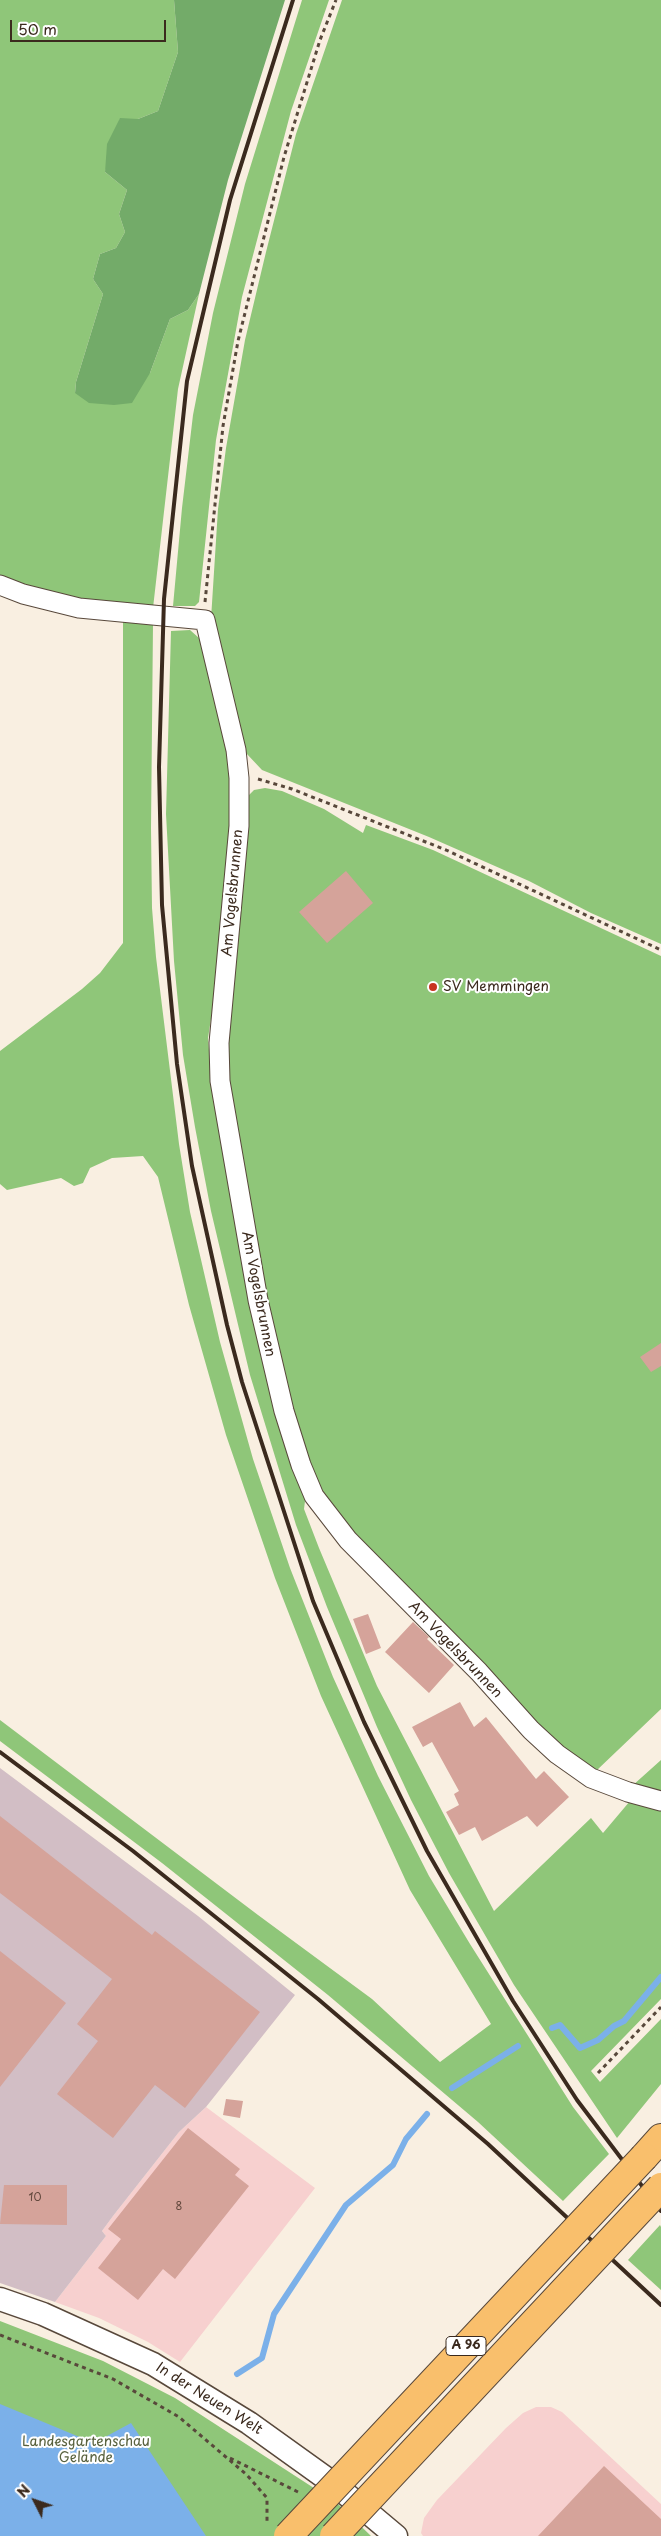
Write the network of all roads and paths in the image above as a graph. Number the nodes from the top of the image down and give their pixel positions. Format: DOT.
graph roads {
  1 [pos="336,0"];
  2 [pos="0,585"];
  3 [pos="205,620"];
  4 [pos="239,778"];
  5 [pos="661,950"];
  6 [pos="661,1801"];
  7 [pos="661,2007"];
  8 [pos="598,2073"];
  9 [pos="652,2147"];
  10 [pos="661,2187"];
  11 [pos="0,2299"];
  12 [pos="0,2336"];
  13 [pos="278,2531"];
  14 [pos="334,2536"];
  15 [pos="396,2536"];
  1 -- 3 [label="path"];
  2 -- 3 [label="street"];
  3 -- 4 [label="street, Am Vogelsbrunnen"];
  4 -- 5 [label="path"];
  4 -- 6 [label="street, Am Vogelsbrunnen"];
  7 -- 8 [label="path"];
  9 -- 13 [label="highway, A 96, bridge"];
  10 -- 14 [label="highway, A 96, bridge"];
  11 -- 15 [label="street, In der Neuen Welt"];
  12 -- 13 [label="path"];
}
